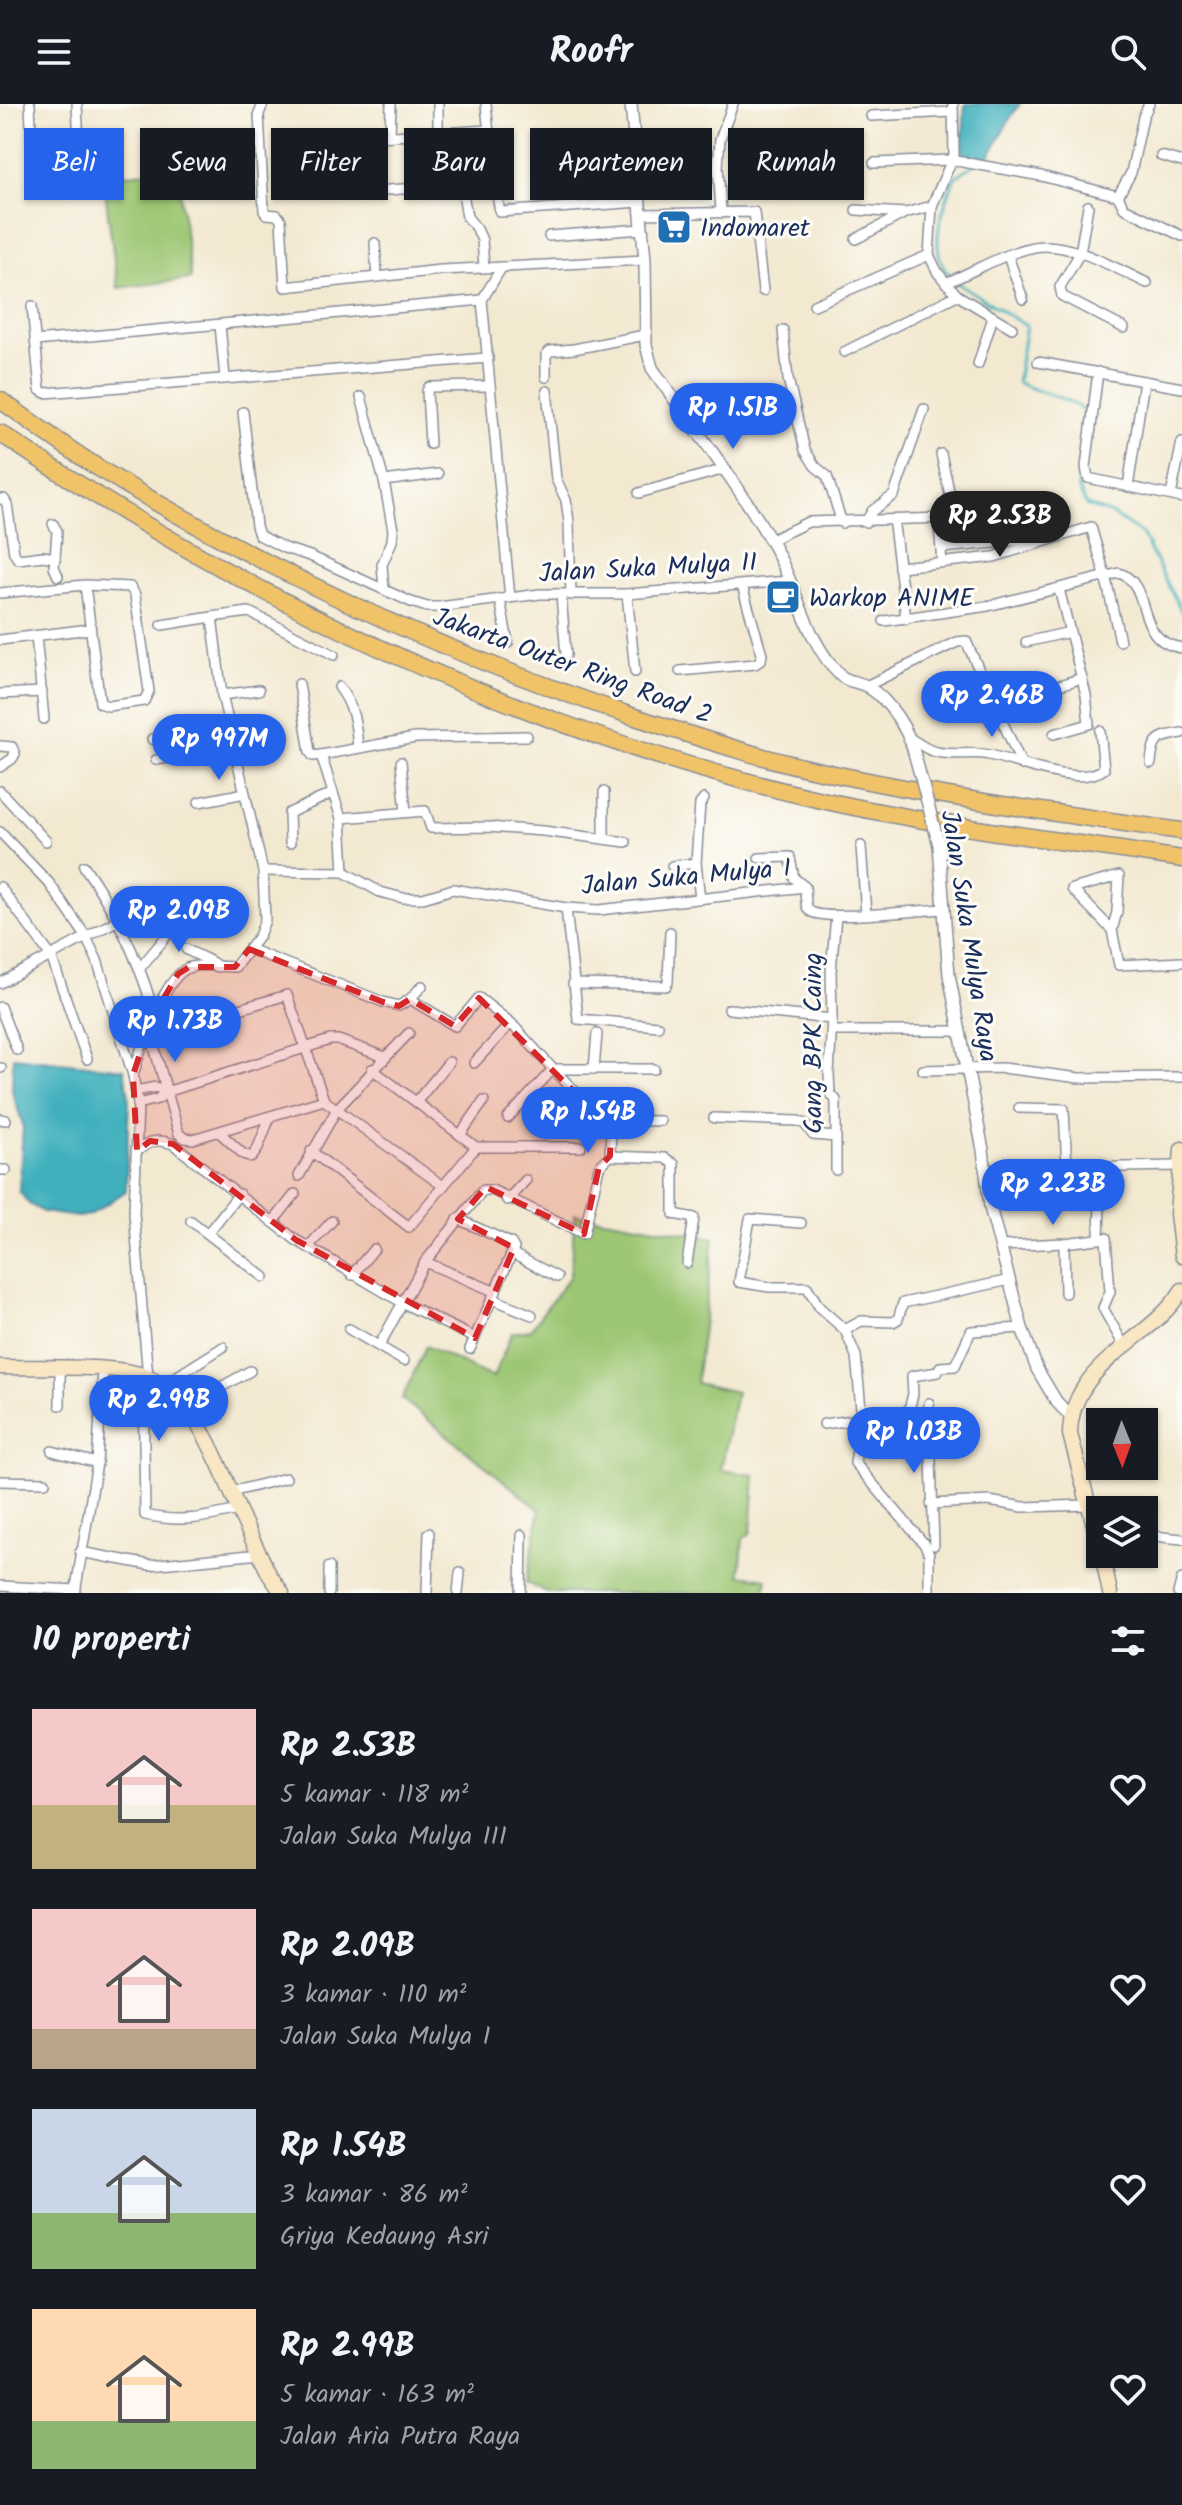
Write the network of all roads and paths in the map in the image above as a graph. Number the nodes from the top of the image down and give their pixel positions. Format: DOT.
graph roads {
  1 [pos="30,104"];
  2 [pos="77,104"];
  3 [pos="263,104"];
  4 [pos="391,104"];
  5 [pos="438,104"];
  6 [pos="486,104"];
  7 [pos="631,104"];
  8 [pos="733,104"];
  9 [pos="1149,104"];
  10 [pos="953,108"];
  11 [pos="871,116"];
  12 [pos="31,128"];
  13 [pos="78,128"];
  14 [pos="438,128"];
  15 [pos="488,128"];
  16 [pos="404,135"];
  17 [pos="390,136"];
  18 [pos="1161,156"];
  19 [pos="954,161"];
  20 [pos="1182,162"];
  21 [pos="874,163"];
  22 [pos="388,190"];
  23 [pos="1118,196"];
  24 [pos="498,200"];
  25 [pos="932,206"];
  26 [pos="1088,206"];
  27 [pos="641,208"];
  28 [pos="856,210"];
  29 [pos="721,211"];
  30 [pos="905,213"];
  31 [pos="642,229"];
  32 [pos="549,236"];
  33 [pos="1182,236"];
  34 [pos="856,239"];
  35 [pos="375,243"];
  36 [pos="1080,253"];
  37 [pos="929,255"];
  38 [pos="1008,256"];
  39 [pos="645,260"];
  40 [pos="484,267"];
  41 [pos="502,267"];
  42 [pos="377,277"];
  43 [pos="950,281"];
  44 [pos="1147,283"];
  45 [pos="763,291"];
  46 [pos="957,295"];
  47 [pos="1023,299"];
  48 [pos="482,300"];
  49 [pos="814,305"];
  50 [pos="32,306"];
  51 [pos="993,317"];
  52 [pos="220,325"];
  53 [pos="1012,328"];
  54 [pos="1124,328"];
  55 [pos="783,330"];
  56 [pos="645,335"];
  57 [pos="35,341"];
  58 [pos="844,352"];
  59 [pos="488,358"];
  60 [pos="1038,362"];
  61 [pos="978,364"];
  62 [pos="1098,372"];
  63 [pos="546,377"];
  64 [pos="225,378"];
  65 [pos="1144,381"];
  66 [pos="490,386"];
  67 [pos="1182,388"];
  68 [pos="547,391"];
  69 [pos="361,397"];
  70 [pos="0,400"];
  71 [pos="924,409"];
  72 [pos="243,412"];
  73 [pos="0,433"];
  74 [pos="1182,442"];
  75 [pos="430,444"];
  76 [pos="941,454"];
  77 [pos="725,469"];
  78 [pos="438,474"];
  79 [pos="384,481"];
  80 [pos="1128,487"];
  81 [pos="639,493"];
  82 [pos="1171,495"];
  83 [pos="1182,498"];
  84 [pos="0,499"];
  85 [pos="980,517"];
  86 [pos="955,518"];
  87 [pos="866,522"];
  88 [pos="842,523"];
  89 [pos="53,524"];
  90 [pos="939,524"];
  91 [pos="894,526"];
  92 [pos="1056,538"];
  93 [pos="771,540"];
  94 [pos="941,548"];
  95 [pos="55,558"];
  96 [pos="942,563"];
  97 [pos="899,567"];
  98 [pos="1105,575"];
  99 [pos="58,576"];
  100 [pos="789,581"];
  101 [pos="85,585"];
  102 [pos="742,586"];
  103 [pos="384,589"];
  104 [pos="1059,589"];
  105 [pos="0,593"];
  106 [pos="627,594"];
  107 [pos="566,595"];
  108 [pos="505,598"];
  109 [pos="212,617"];
  110 [pos="906,619"];
  111 [pos="884,621"];
  112 [pos="162,625"];
  113 [pos="90,629"];
  114 [pos="1070,632"];
  115 [pos="36,636"];
  116 [pos="0,640"];
  117 [pos="1120,641"];
  118 [pos="1026,642"];
  119 [pos="508,643"];
  120 [pos="1182,648"];
  121 [pos="334,655"];
  122 [pos="566,655"];
  123 [pos="680,671"];
  124 [pos="635,672"];
  125 [pos="1082,678"];
  126 [pos="299,684"];
  127 [pos="866,686"];
  128 [pos="339,687"];
  129 [pos="259,690"];
  130 [pos="1041,691"];
  131 [pos="42,692"];
  132 [pos="0,694"];
  133 [pos="222,695"];
  134 [pos="44,719"];
  135 [pos="230,726"];
  136 [pos="1100,731"];
  137 [pos="1182,733"];
  138 [pos="1054,734"];
  139 [pos="527,736"];
  140 [pos="152,739"];
  141 [pos="911,739"];
  142 [pos="0,746"];
  143 [pos="234,746"];
  144 [pos="358,748"];
  145 [pos="321,755"];
  146 [pos="156,760"];
  147 [pos="401,762"];
  148 [pos="1151,763"];
  149 [pos="1022,765"];
  150 [pos="0,767"];
  151 [pos="0,791"];
  152 [pos="604,792"];
  153 [pos="245,793"];
  154 [pos="333,793"];
  155 [pos="704,799"];
  156 [pos="199,802"];
  157 [pos="406,812"];
  158 [pos="341,818"];
  159 [pos="1182,831"];
  160 [pos="0,832"];
  161 [pos="604,839"];
  162 [pos="46,841"];
  163 [pos="626,842"];
  164 [pos="290,843"];
  165 [pos="861,846"];
  166 [pos="759,858"];
  167 [pos="1182,859"];
  168 [pos="696,863"];
  169 [pos="84,866"];
  170 [pos="672,866"];
  171 [pos="263,871"];
  172 [pos="344,872"];
  173 [pos="0,887"];
  174 [pos="805,887"];
  175 [pos="700,899"];
  176 [pos="566,908"];
  177 [pos="944,909"];
  178 [pos="866,914"];
  179 [pos="836,916"];
  180 [pos="118,920"];
  181 [pos="1112,930"];
  182 [pos="670,932"];
  183 [pos="85,935"];
  184 [pos="165,938"];
  185 [pos="186,949"];
  186 [pos="249,949"];
  187 [pos="51,956"];
  188 [pos="1182,962"];
  189 [pos="218,967"];
  190 [pos="140,968"];
  191 [pos="0,983"];
  192 [pos="573,984"];
  193 [pos="422,986"];
  194 [pos="410,999"];
  195 [pos="151,1003"];
  196 [pos="0,1007"];
  197 [pos="729,1009"];
  198 [pos="832,1019"];
  199 [pos="4,1023"];
  200 [pos="511,1023"];
  201 [pos="658,1026"];
  202 [pos="838,1031"];
  203 [pos="960,1031"];
  204 [pos="409,1033"];
  205 [pos="597,1034"];
  206 [pos="306,1048"];
  207 [pos="17,1050"];
  208 [pos="385,1057"];
  209 [pos="87,1059"];
  210 [pos="449,1062"];
  211 [pos="474,1063"];
  212 [pos="372,1069"];
  213 [pos="553,1069"];
  214 [pos="594,1069"];
  215 [pos="654,1069"];
  216 [pos="968,1069"];
  217 [pos="923,1070"];
  218 [pos="133,1075"];
  219 [pos="1182,1077"];
  220 [pos="136,1091"];
  221 [pos="166,1092"];
  222 [pos="324,1100"];
  223 [pos="417,1101"];
  224 [pos="484,1101"];
  225 [pos="138,1104"];
  226 [pos="1019,1108"];
  227 [pos="337,1109"];
  228 [pos="270,1117"];
  229 [pos="508,1118"];
  230 [pos="714,1118"];
  231 [pos="603,1120"];
  232 [pos="660,1121"];
  233 [pos="219,1132"];
  234 [pos="460,1135"];
  235 [pos="835,1137"];
  236 [pos="476,1147"];
  237 [pos="581,1147"];
  238 [pos="1182,1149"];
  239 [pos="137,1151"];
  240 [pos="311,1151"];
  241 [pos="610,1156"];
  242 [pos="1179,1166"];
  243 [pos="1101,1167"];
  244 [pos="836,1170"];
  245 [pos="299,1176"];
  246 [pos="526,1180"];
  247 [pos="443,1186"];
  248 [pos="1180,1187"];
  249 [pos="239,1194"];
  250 [pos="295,1194"];
  251 [pos="507,1200"];
  252 [pos="458,1219"];
  253 [pos="191,1221"];
  254 [pos="332,1221"];
  255 [pos="273,1222"];
  256 [pos="801,1223"];
  257 [pos="208,1233"];
  258 [pos="1099,1238"];
  259 [pos="1064,1243"];
  260 [pos="1002,1246"];
  261 [pos="308,1247"];
  262 [pos="374,1249"];
  263 [pos="513,1254"];
  264 [pos="1182,1256"];
  265 [pos="425,1262"];
  266 [pos="687,1263"];
  267 [pos="352,1275"];
  268 [pos="264,1277"];
  269 [pos="557,1277"];
  270 [pos="1010,1280"];
  271 [pos="1182,1290"];
  272 [pos="1065,1293"];
  273 [pos="494,1295"];
  274 [pos="405,1304"];
  275 [pos="532,1315"];
  276 [pos="1022,1328"];
  277 [pos="349,1329"];
  278 [pos="845,1330"];
  279 [pos="475,1338"];
  280 [pos="1123,1344"];
  281 [pos="379,1346"];
  282 [pos="223,1347"];
  283 [pos="470,1349"];
  284 [pos="404,1361"];
  285 [pos="0,1367"];
  286 [pos="60,1368"];
  287 [pos="103,1370"];
  288 [pos="250,1371"];
  289 [pos="146,1376"];
  290 [pos="163,1385"];
  291 [pos="929,1403"];
  292 [pos="60,1405"];
  293 [pos="185,1407"];
  294 [pos="1070,1416"];
  295 [pos="862,1419"];
  296 [pos="824,1424"];
  297 [pos="52,1451"];
  298 [pos="97,1463"];
  299 [pos="286,1478"];
  300 [pos="0,1481"];
  301 [pos="45,1482"];
  302 [pos="231,1492"];
  303 [pos="1087,1496"];
  304 [pos="931,1504"];
  305 [pos="1086,1505"];
  306 [pos="238,1510"];
  307 [pos="429,1533"];
  308 [pos="522,1535"];
  309 [pos="1158,1536"];
  310 [pos="1182,1539"];
  311 [pos="934,1545"];
  312 [pos="80,1552"];
  313 [pos="260,1554"];
  314 [pos="329,1567"];
  315 [pos="1105,1568"];
  316 [pos="460,1573"];
  317 [pos="1182,1579"];
  318 [pos="0,1586"];
  319 [pos="276,1590"];
  320 [pos="76,1592"];
  321 [pos="329,1593"];
  322 [pos="427,1593"];
  323 [pos="458,1593"];
  324 [pos="521,1593"];
  325 [pos="929,1593"];
  326 [pos="1110,1593"];
  327 [pos="1178,1593"];
  1 -- 12 [label="street"];
  2 -- 13 [label="street"];
  3 -- 42 [label="street"];
  4 -- 17 [label="street"];
  5 -- 14 [label="street"];
  6 -- 15 [label="street"];
  7 -- 27 [label="street, Jalan Suka Mulya Raya"];
  8 -- 29 [label="street"];
  9 -- 23 [label="street"];
  10 -- 11 [label="street"];
  10 -- 19 [label="street"];
  16 -- 17 [label="street"];
  18 -- 20 [label="street"];
  19 -- 21 [label="street"];
  19 -- 23 [label="street"];
  19 -- 25 [label="street"];
  22 -- 40 [label="street"];
  23 -- 33 [label="street"];
  24 -- 27 [label="street"];
  25 -- 30 [label="street"];
  25 -- 37 [label="street"];
  26 -- 36 [label="street"];
  27 -- 29 [label="street"];
  27 -- 31 [label="street, Jalan Suka Mulya Raya"];
  28 -- 30 [label="street"];
  29 -- 45 [label="street"];
  30 -- 34 [label="street"];
  31 -- 32 [label="street"];
  31 -- 39 [label="street, Jalan Suka Mulya Raya"];
  35 -- 42 [label="street"];
  36 -- 38 [label="street"];
  36 -- 44 [label="street"];
  36 -- 54 [label="street"];
  37 -- 43 [label="street"];
  37 -- 49 [label="street"];
  38 -- 43 [label="street"];
  38 -- 47 [label="street"];
  39 -- 41 [label="street"];
  39 -- 56 [label="street, Jalan Suka Mulya Raya"];
  40 -- 41 [label="street"];
  40 -- 42 [label="street"];
  41 -- 48 [label="street"];
  43 -- 46 [label="street"];
  46 -- 51 [label="street"];
  46 -- 58 [label="street"];
  48 -- 52 [label="street"];
  48 -- 59 [label="street"];
  50 -- 57 [label="street"];
  51 -- 53 [label="street"];
  51 -- 61 [label="street"];
  52 -- 57 [label="street"];
  52 -- 64 [label="street"];
  55 -- 88 [label="street"];
  56 -- 63 [label="street"];
  56 -- 77 [label="street, Jalan Suka Mulya Raya"];
  57 -- 64 [label="street"];
  59 -- 64 [label="street"];
  59 -- 66 [label="street"];
  60 -- 62 [label="street"];
  62 -- 65 [label="street"];
  62 -- 80 [label="street"];
  65 -- 67 [label="street"];
  65 -- 80 [label="street"];
  66 -- 75 [label="street"];
  66 -- 108 [label="street"];
  68 -- 107 [label="street"];
  69 -- 79 [label="street"];
  70 -- 159 [label="highway, Jakarta Outer Ring Road 2"];
  71 -- 87 [label="street"];
  72 -- 103 [label="street, Jalan Suka Mulya II"];
  73 -- 167 [label="highway, Jakarta Outer Ring Road 2"];
  74 -- 82 [label="street"];
  76 -- 86 [label="street"];
  77 -- 81 [label="street"];
  77 -- 93 [label="street, Jalan Suka Mulya Raya"];
  78 -- 79 [label="street"];
  79 -- 103 [label="street"];
  80 -- 82 [label="street"];
  82 -- 83 [label="street"];
  84 -- 95 [label="street"];
  85 -- 86 [label="street"];
  86 -- 87 [label="street"];
  87 -- 88 [label="street"];
  88 -- 93 [label="street"];
  89 -- 95 [label="street"];
  90 -- 94 [label="street"];
  91 -- 97 [label="street"];
  92 -- 94 [label="street"];
  92 -- 96 [label="street"];
  92 -- 98 [label="street"];
  93 -- 100 [label="street, Jalan Suka Mulya Raya"];
  94 -- 96 [label="street"];
  95 -- 99 [label="street"];
  96 -- 97 [label="street"];
  97 -- 110 [label="street"];
  98 -- 104 [label="street"];
  98 -- 117 [label="street"];
  98 -- 120 [label="street"];
  100 -- 102 [label="street, Jalan Suka Mulya II"];
  100 -- 127 [label="street, Jalan Suka Mulya Raya"];
  101 -- 105 [label="street"];
  101 -- 113 [label="street"];
  101 -- 113 [label="street"];
  102 -- 106 [label="street, Jalan Suka Mulya II"];
  102 -- 123 [label="street"];
  103 -- 108 [label="street, Jalan Suka Mulya II"];
  104 -- 110 [label="street"];
  104 -- 114 [label="street"];
  106 -- 107 [label="street, Jalan Suka Mulya II"];
  106 -- 124 [label="street"];
  107 -- 108 [label="street, Jalan Suka Mulya II"];
  107 -- 122 [label="street"];
  108 -- 119 [label="street"];
  109 -- 112 [label="street"];
  109 -- 121 [label="street"];
  109 -- 133 [label="street"];
  110 -- 111 [label="street"];
  113 -- 115 [label="street"];
  114 -- 118 [label="street"];
  114 -- 125 [label="street"];
  115 -- 116 [label="street"];
  115 -- 131 [label="street"];
  125 -- 130 [label="street"];
  125 -- 138 [label="street"];
  126 -- 145 [label="street"];
  127 -- 141 [label="street, Jalan Suka Mulya Raya"];
  127 -- 149 [label="street"];
  128 -- 144 [label="street"];
  129 -- 133 [label="street"];
  131 -- 132 [label="street"];
  131 -- 134 [label="street"];
  133 -- 135 [label="street"];
  135 -- 140 [label="street"];
  135 -- 143 [label="street"];
  136 -- 149 [label="street"];
  137 -- 148 [label="street"];
  139 -- 144 [label="street"];
  141 -- 149 [label="street"];
  141 -- 177 [label="street, Jalan Suka Mulya Raya, bridge"];
  142 -- 150 [label="street"];
  143 -- 146 [label="street"];
  143 -- 153 [label="street"];
  144 -- 145 [label="street"];
  145 -- 154 [label="street"];
  147 -- 157 [label="street"];
  151 -- 162 [label="street"];
  152 -- 161 [label="street"];
  153 -- 156 [label="street"];
  153 -- 171 [label="street"];
  154 -- 158 [label="street"];
  154 -- 164 [label="street"];
  155 -- 168 [label="street"];
  157 -- 158 [label="street"];
  157 -- 161 [label="street"];
  158 -- 172 [label="street"];
  160 -- 183 [label="street"];
  161 -- 163 [label="street"];
  165 -- 178 [label="street"];
  166 -- 174 [label="street"];
  168 -- 170 [label="street"];
  168 -- 175 [label="street"];
  169 -- 180 [label="street"];
  171 -- 172 [label="street, Jalan Suka Mulya I"];
  171 -- 186 [label="street"];
  172 -- 176 [label="street, Jalan Suka Mulya I"];
  173 -- 187 [label="street"];
  174 -- 175 [label="street, Jalan Suka Mulya I"];
  174 -- 179 [label="street, Jalan Suka Mulya I"];
  175 -- 176 [label="street, Jalan Suka Mulya I"];
  176 -- 192 [label="street"];
  177 -- 178 [label="street"];
  177 -- 203 [label="street, Jalan Suka Mulya Raya"];
  178 -- 179 [label="street"];
  179 -- 198 [label="street, Gang BPK Caing"];
  180 -- 183 [label="street"];
  180 -- 190 [label="street"];
  181 -- 181 [label="street"];
  181 -- 188 [label="street"];
  182 -- 192 [label="street"];
  183 -- 187 [label="street"];
  183 -- 218 [label="street"];
  184 -- 190 [label="street"];
  185 -- 189 [label="street"];
  186 -- 189 [label="street"];
  186 -- 194 [label="street"];
  187 -- 191 [label="street"];
  187 -- 209 [label="street"];
  189 -- 218 [label="street"];
  190 -- 195 [label="street"];
  192 -- 201 [label="street"];
  193 -- 194 [label="street"];
  194 -- 200 [label="street"];
  196 -- 199 [label="street"];
  197 -- 198 [label="street"];
  198 -- 235 [label="street, Gang BPK Caing"];
  199 -- 207 [label="street"];
  200 -- 211 [label="street"];
  200 -- 213 [label="street"];
  202 -- 203 [label="street"];
  203 -- 216 [label="street, Jalan Suka Mulya Raya"];
  204 -- 208 [label="street"];
  205 -- 214 [label="street"];
  206 -- 208 [label="street"];
  206 -- 221 [label="street"];
  206 -- 221 [label="street"];
  206 -- 222 [label="street"];
  208 -- 212 [label="street"];
  210 -- 223 [label="street"];
  212 -- 223 [label="street"];
  212 -- 227 [label="street"];
  213 -- 214 [label="street"];
  213 -- 229 [label="street"];
  213 -- 231 [label="street"];
  214 -- 215 [label="street"];
  216 -- 217 [label="street"];
  216 -- 219 [label="street"];
  216 -- 260 [label="street, Jalan Suka Mulya Raya"];
  218 -- 220 [label="street"];
  220 -- 221 [label="street"];
  220 -- 225 [label="street"];
  221 -- 225 [label="street"];
  221 -- 233 [label="street"];
  222 -- 227 [label="street"];
  222 -- 228 [label="street"];
  223 -- 234 [label="street"];
  224 -- 234 [label="street"];
  225 -- 239 [label="street"];
  226 -- 243 [label="street"];
  227 -- 240 [label="street"];
  227 -- 247 [label="street"];
  228 -- 233 [label="street"];
  228 -- 233 [label="street"];
  230 -- 235 [label="street"];
  231 -- 232 [label="street"];
  231 -- 241 [label="street"];
  234 -- 236 [label="street"];
  235 -- 244 [label="street, Gang BPK Caing"];
  236 -- 237 [label="street"];
  236 -- 247 [label="street"];
  238 -- 242 [label="main road"];
  239 -- 249 [label="street"];
  239 -- 289 [label="street"];
  240 -- 245 [label="street"];
  240 -- 247 [label="street"];
  241 -- 251 [label="street"];
  241 -- 266 [label="street"];
  242 -- 243 [label="street"];
  242 -- 248 [label="main road"];
  243 -- 258 [label="street"];
  246 -- 251 [label="street"];
  248 -- 264 [label="main road"];
  249 -- 255 [label="street"];
  249 -- 257 [label="street"];
  250 -- 255 [label="street"];
  251 -- 252 [label="street"];
  252 -- 263 [label="street"];
  252 -- 265 [label="street"];
  253 -- 257 [label="street"];
  254 -- 261 [label="street"];
  255 -- 261 [label="street"];
  256 -- 278 [label="street"];
  257 -- 268 [label="street"];
  258 -- 259 [label="street"];
  258 -- 280 [label="street"];
  259 -- 260 [label="street"];
  259 -- 272 [label="street"];
  260 -- 270 [label="street, Jalan Suka Mulya Raya"];
  261 -- 267 [label="street"];
  262 -- 267 [label="street"];
  263 -- 269 [label="street"];
  263 -- 273 [label="street"];
  265 -- 273 [label="street"];
  265 -- 274 [label="street"];
  267 -- 274 [label="street"];
  270 -- 276 [label="street, Jalan Suka Mulya Raya"];
  270 -- 278 [label="street"];
  271 -- 280 [label="main road"];
  273 -- 275 [label="street"];
  273 -- 279 [label="street"];
  274 -- 279 [label="street"];
  274 -- 281 [label="street"];
  276 -- 294 [label="street, Jalan Suka Mulya Raya"];
  276 -- 295 [label="street"];
  277 -- 281 [label="street"];
  278 -- 295 [label="street"];
  279 -- 283 [label="street"];
  280 -- 294 [label="main road"];
  281 -- 284 [label="street"];
  282 -- 290 [label="street"];
  285 -- 286 [label="main road"];
  286 -- 287 [label="main road"];
  286 -- 292 [label="street"];
  287 -- 289 [label="main road"];
  287 -- 298 [label="street"];
  288 -- 293 [label="street"];
  289 -- 290 [label="main road"];
  289 -- 306 [label="street"];
  290 -- 293 [label="main road"];
  291 -- 304 [label="street"];
  293 -- 302 [label="main road"];
  294 -- 303 [label="main road"];
  295 -- 296 [label="street"];
  295 -- 325 [label="street"];
  297 -- 298 [label="street"];
  298 -- 312 [label="street"];
  299 -- 302 [label="street"];
  300 -- 301 [label="street"];
  302 -- 306 [label="main road"];
  304 -- 305 [label="street"];
  304 -- 311 [label="street"];
  306 -- 313 [label="main road"];
  307 -- 322 [label="street"];
  308 -- 324 [label="street"];
  309 -- 310 [label="street"];
  312 -- 313 [label="street"];
  312 -- 320 [label="street"];
  313 -- 319 [label="main road"];
  314 -- 321 [label="street"];
  315 -- 326 [label="main road"];
  316 -- 323 [label="street"];
  317 -- 327 [label="street"];
  318 -- 320 [label="street"];
}
